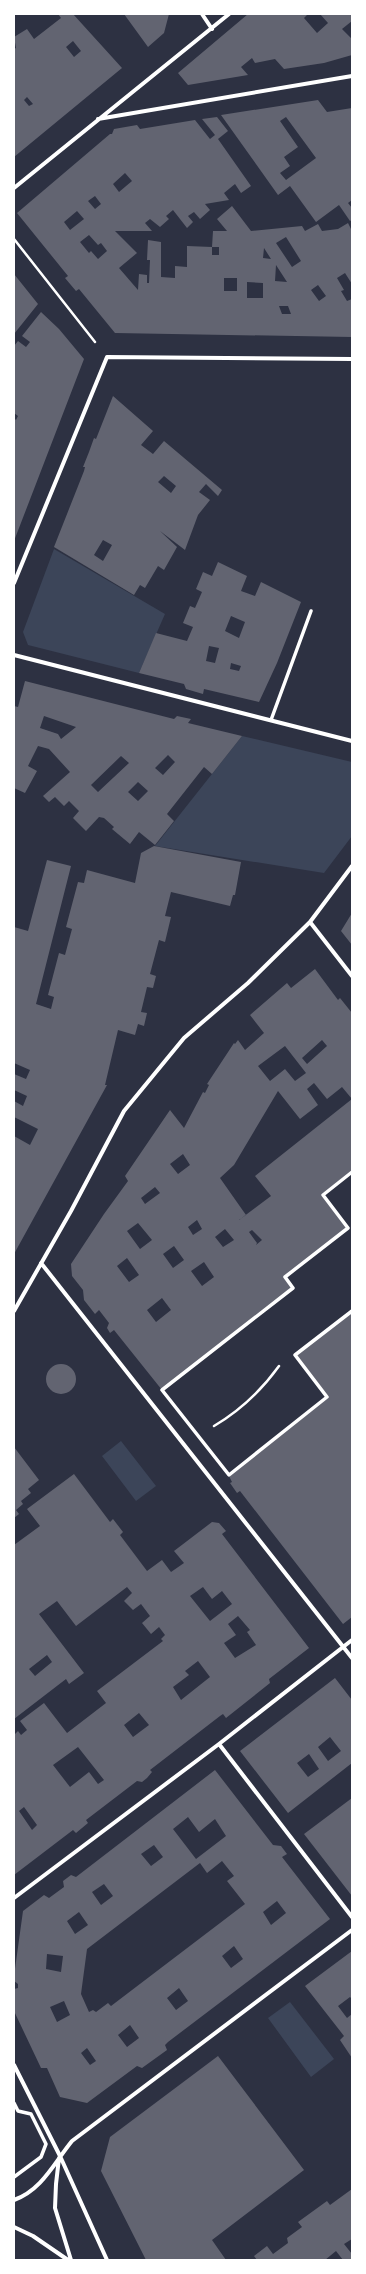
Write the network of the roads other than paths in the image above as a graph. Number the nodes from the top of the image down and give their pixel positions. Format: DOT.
graph roads {
  1 [pos="202,14"];
  2 [pos="229,14"];
  3 [pos="212,30"];
  4 [pos="352,76"];
  5 [pos="98,119"];
  6 [pos="14,188"];
  7 [pos="352,360"];
  8 [pos="14,583"];
  9 [pos="311,611"];
  10 [pos="14,655"];
  11 [pos="271,720"];
  12 [pos="352,741"];
  13 [pos="352,866"];
  14 [pos="310,922"];
  15 [pos="352,976"];
  16 [pos="352,1172"];
  17 [pos="41,1263"];
  18 [pos="14,1310"];
  19 [pos="352,1311"];
  20 [pos="352,1640"];
  21 [pos="343,1647"];
  22 [pos="352,1658"];
  23 [pos="219,1744"];
  24 [pos="14,1898"];
  25 [pos="352,1917"];
  26 [pos="352,1930"];
  27 [pos="14,2065"];
  28 [pos="14,2103"];
  29 [pos="60,2156"];
  30 [pos="14,2177"];
  31 [pos="14,2200"];
  32 [pos="14,2227"];
  33 [pos="68,2260"];
  34 [pos="71,2260"];
  35 [pos="107,2260"];
  1 -- 3 [label="street"];
  2 -- 3 [label="street"];
  3 -- 5 [label="street"];
  4 -- 5 [label="street"];
  5 -- 6 [label="street"];
  7 -- 8 [label="street"];
  9 -- 11 [label="street"];
  10 -- 11 [label="street"];
  11 -- 12 [label="street"];
  13 -- 14 [label="street"];
  14 -- 15 [label="street"];
  14 -- 17 [label="street"];
  16 -- 19 [label="street"];
  17 -- 18 [label="street"];
  17 -- 21 [label="street"];
  20 -- 21 [label="street"];
  21 -- 22 [label="street"];
  21 -- 23 [label="street"];
  23 -- 24 [label="street"];
  23 -- 25 [label="street"];
  26 -- 29 [label="street"];
  27 -- 29 [label="street"];
  28 -- 30 [label="street"];
  29 -- 31 [label="street"];
  29 -- 34 [label="street"];
  29 -- 35 [label="street"];
  32 -- 33 [label="street"];
}
